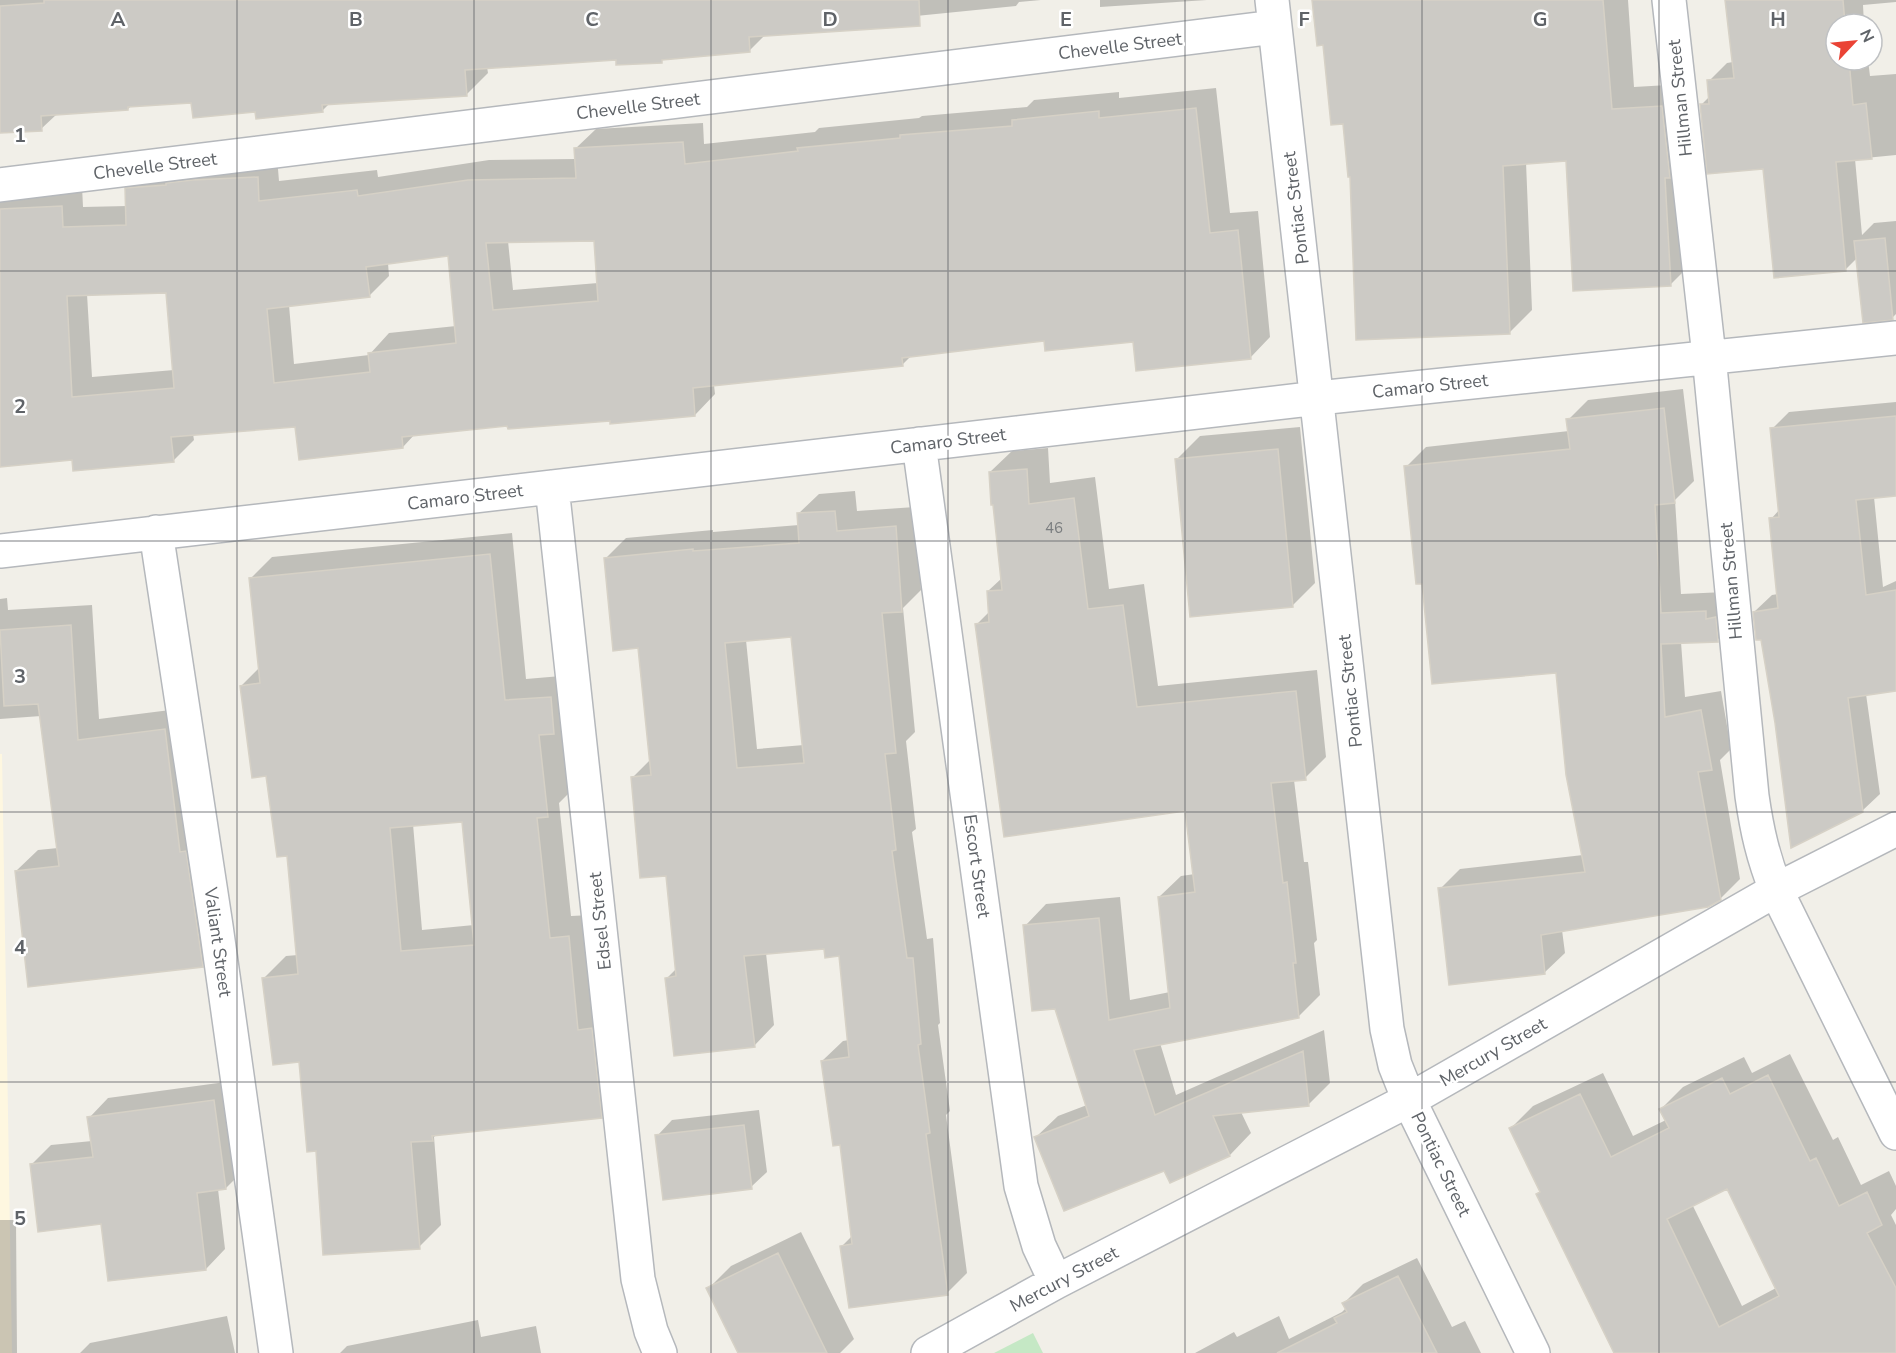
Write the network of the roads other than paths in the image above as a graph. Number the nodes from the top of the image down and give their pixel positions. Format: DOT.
graph roads {
  1 [pos="1669,0"];
  2 [pos="1274,14"];
  3 [pos="0,185"];
  4 [pos="1896,338"];
  5 [pos="1709,356"];
  6 [pos="1318,398"];
  7 [pos="918,444"];
  8 [pos="552,487"];
  9 [pos="156,532"];
  10 [pos="0,551"];
  11 [pos="1896,829"];
  12 [pos="1776,890"];
  13 [pos="1409,1100"];
  14 [pos="1896,1133"];
  15 [pos="1056,1282"];
  16 [pos="276,1353"];
  17 [pos="660,1353"];
  18 [pos="928,1353"];
  19 [pos="1533,1353"];
  1 -- 5 [label="street, Hillman Street"];
  2 -- 3 [label="street, Chevelle Street"];
  2 -- 6 [label="street, Pontiac Street"];
  4 -- 5 [label="street, Camaro Street"];
  5 -- 6 [label="street, Camaro Street"];
  5 -- 12 [label="street, Hillman Street"];
  6 -- 7 [label="street, Camaro Street"];
  6 -- 13 [label="street, Pontiac Street"];
  7 -- 8 [label="street, Camaro Street"];
  7 -- 15 [label="street, Escort Street"];
  8 -- 9 [label="street, Camaro Street"];
  8 -- 17 [label="street, Edsel Street"];
  9 -- 10 [label="street, Camaro Street"];
  9 -- 16 [label="street, Valiant Street"];
  11 -- 12 [label="street, Mercury Street"];
  12 -- 13 [label="street, Mercury Street"];
  12 -- 14 [label="street, Hillman Street"];
  13 -- 15 [label="street, Mercury Street"];
  13 -- 19 [label="street, Pontiac Street"];
  15 -- 18 [label="street, Mercury Street"];
}
